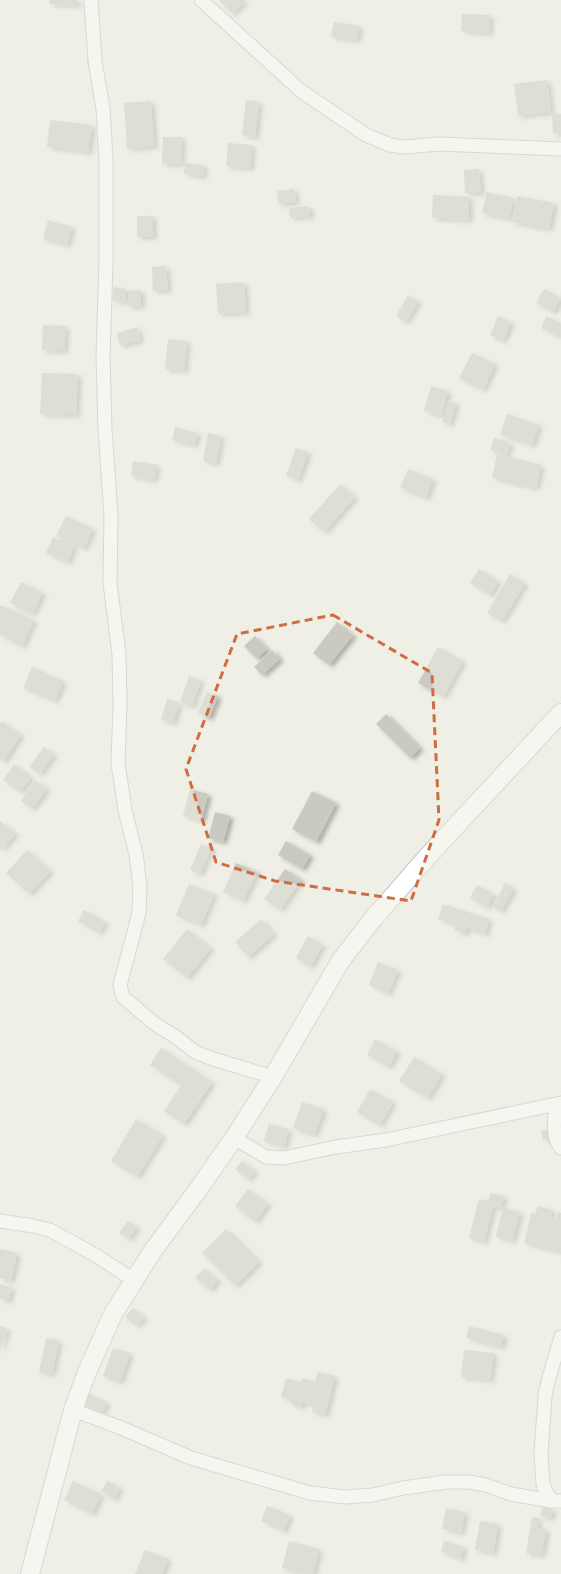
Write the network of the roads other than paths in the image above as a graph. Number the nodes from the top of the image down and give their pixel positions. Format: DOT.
graph roads {
  1 [pos="91,0"];
  2 [pos="201,0"];
  3 [pos="561,149"];
  4 [pos="561,713"];
  5 [pos="272,1077"];
  6 [pos="559,1103"];
  7 [pos="234,1138"];
  8 [pos="561,1148"];
  9 [pos="0,1221"];
  10 [pos="135,1281"];
  11 [pos="561,1338"];
  12 [pos="73,1410"];
  13 [pos="556,1501"];
  14 [pos="30,1574"];
  1 -- 5 [label="street"];
  2 -- 3 [label="street"];
  4 -- 5 [label="main road"];
  5 -- 7 [label="main road"];
  6 -- 7 [label="street"];
  6 -- 8 [label="street"];
  7 -- 10 [label="main road"];
  9 -- 10 [label="street"];
  10 -- 12 [label="main road"];
  11 -- 13 [label="street"];
  12 -- 13 [label="street"];
  12 -- 14 [label="main road"];
}
